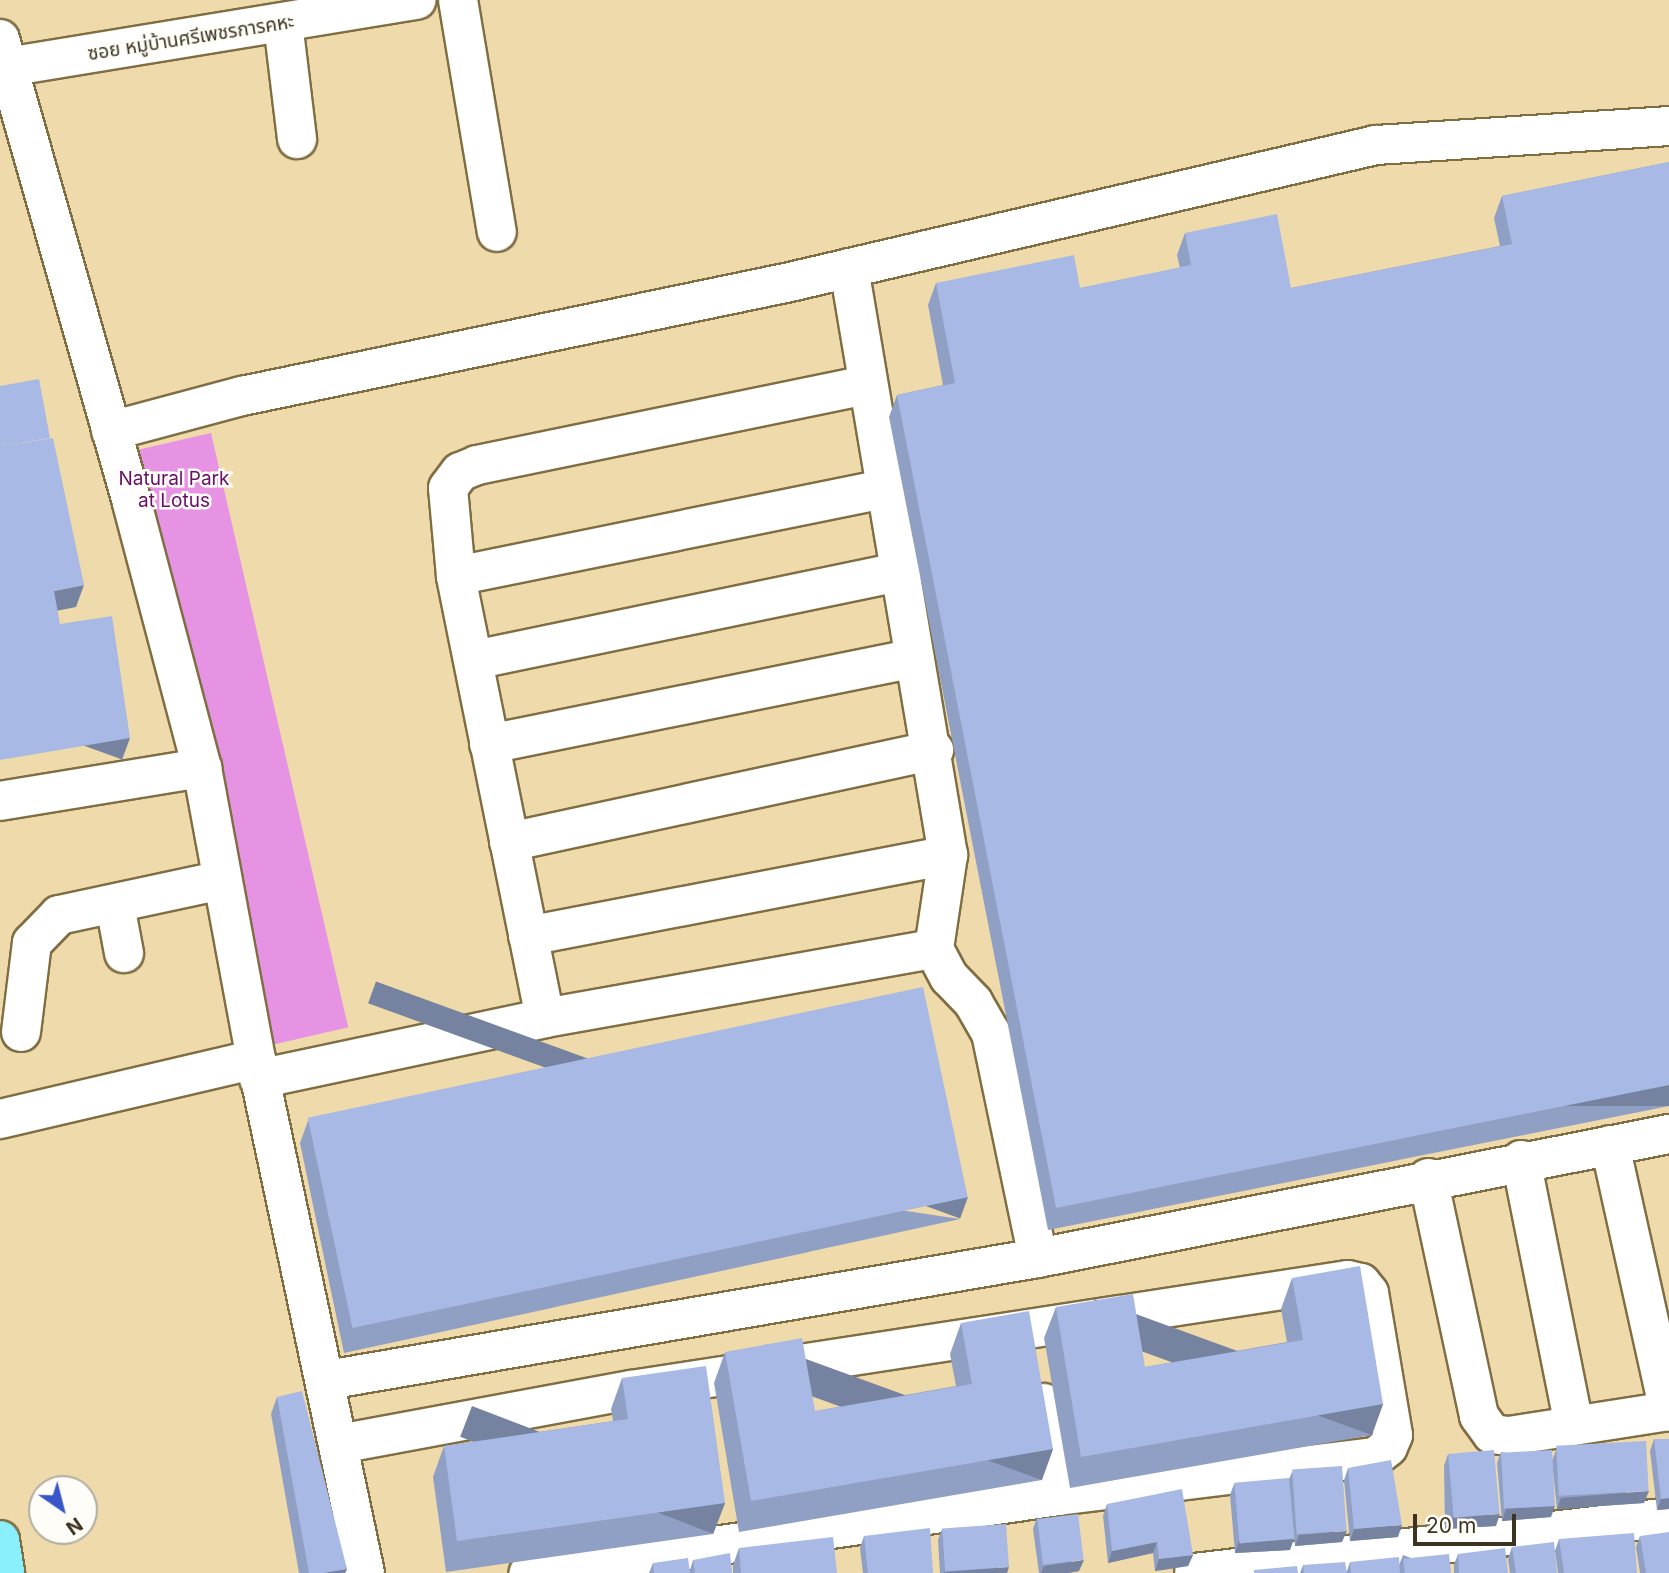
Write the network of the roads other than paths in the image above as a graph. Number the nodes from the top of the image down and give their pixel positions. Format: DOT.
graph roads {
  1 [pos="417,0"];
  2 [pos="458,0"];
  3 [pos="284,23"];
  4 [pos="4,53"];
  5 [pos="1669,126"];
  6 [pos="297,139"];
  7 [pos="497,232"];
  8 [pos="849,268"];
  9 [pos="868,384"];
  10 [pos="111,431"];
  11 [pos="888,488"];
  12 [pos="903,571"];
  13 [pos="456,576"];
  14 [pos="914,658"];
  15 [pos="474,660"];
  16 [pos="489,744"];
  17 [pos="934,750"];
  18 [pos="202,768"];
  19 [pos="0,801"];
  20 [pos="509,842"];
  21 [pos="948,855"];
  22 [pos="222,880"];
  23 [pos="115,905"];
  24 [pos="528,936"];
  25 [pos="934,949"];
  26 [pos="124,953"];
  27 [pos="545,1018"];
  28 [pos="21,1032"];
  29 [pos="257,1069"];
  30 [pos="0,1119"];
  31 [pos="1669,1134"];
  32 [pos="1610,1145"];
  33 [pos="1521,1160"];
  34 [pos="1428,1178"];
  35 [pos="1038,1258"];
  36 [pos="1032,1328"];
  37 [pos="327,1380"];
  38 [pos="705,1380"];
  39 [pos="1669,1412"];
  40 [pos="710,1420"];
  41 [pos="1574,1426"];
  42 [pos="339,1444"];
  43 [pos="1058,1496"];
  44 [pos="1669,1517"];
  45 [pos="0,1540"];
  46 [pos="5,1573"];
  47 [pos="365,1573"];
  48 [pos="528,1573"];
  49 [pos="1194,1573"];
  1 -- 3 [label="street, ซอย หมู่บ้านศรีเพชรการคหะ"];
  2 -- 7 [label="street"];
  3 -- 4 [label="street, ซอย หมู่บ้านศรีเพชรการคหะ"];
  3 -- 6 [label="street"];
  4 -- 10 [label="street"];
  5 -- 8 [label="street"];
  8 -- 9 [label="street"];
  8 -- 10 [label="street"];
  9 -- 11 [label="street"];
  9 -- 13 [label="street"];
  10 -- 18 [label="street"];
  11 -- 12 [label="street"];
  11 -- 13 [label="street"];
  12 -- 14 [label="street"];
  12 -- 15 [label="street"];
  13 -- 15 [label="street"];
  14 -- 16 [label="street"];
  14 -- 17 [label="street"];
  15 -- 16 [label="street"];
  16 -- 20 [label="street"];
  17 -- 20 [label="street"];
  17 -- 21 [label="street"];
  18 -- 19 [label="street"];
  18 -- 22 [label="street"];
  20 -- 24 [label="street"];
  21 -- 24 [label="street"];
  21 -- 25 [label="street"];
  22 -- 23 [label="street"];
  22 -- 29 [label="street"];
  23 -- 26 [label="street"];
  23 -- 28 [label="street"];
  24 -- 27 [label="street"];
  25 -- 27 [label="street"];
  25 -- 35 [label="street"];
  27 -- 29 [label="street"];
  29 -- 30 [label="street"];
  29 -- 37 [label="street"];
  31 -- 32 [label="street"];
  32 -- 33 [label="street"];
  32 -- 39 [label="street"];
  33 -- 34 [label="street"];
  33 -- 41 [label="street"];
  34 -- 35 [label="street"];
  34 -- 41 [label="street"];
  35 -- 37 [label="street"];
  36 -- 38 [label="street"];
  36 -- 43 [label="street"];
  36 -- 43 [label="street"];
  37 -- 42 [label="street"];
  38 -- 40 [label="street"];
  38 -- 42 [label="street"];
  39 -- 41 [label="street"];
  42 -- 47 [label="street"];
  43 -- 48 [label="street"];
  44 -- 49 [label="street"];
  45 -- 46 [label="main road"];
}
